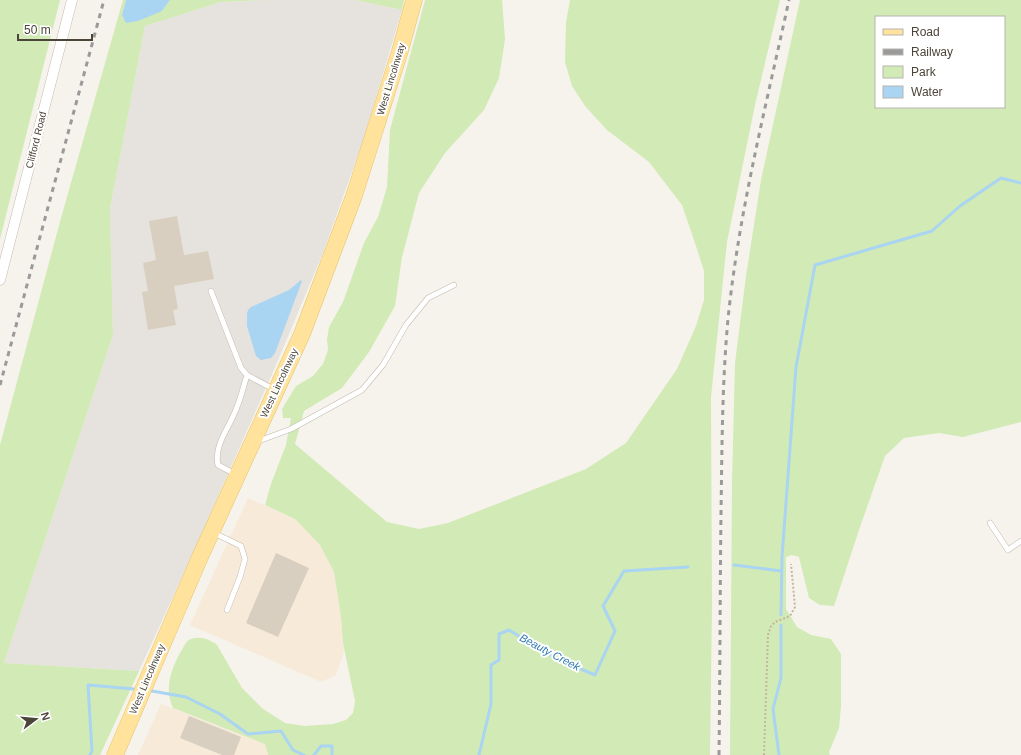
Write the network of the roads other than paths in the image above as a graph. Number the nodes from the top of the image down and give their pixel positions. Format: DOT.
graph roads {
  1 [pos="72,0"];
  2 [pos="414,0"];
  3 [pos="0,280"];
  4 [pos="454,285"];
  5 [pos="211,291"];
  6 [pos="247,375"];
  7 [pos="276,390"];
  8 [pos="252,444"];
  9 [pos="237,475"];
  10 [pos="990,523"];
  11 [pos="211,532"];
  12 [pos="1021,541"];
  13 [pos="227,610"];
  14 [pos="115,755"];
  1 -- 3 [label="street, Clifford Road"];
  2 -- 7 [label="main road, West Lincolnway"];
  4 -- 8 [label="lane"];
  5 -- 6 [label="lane"];
  6 -- 7 [label="lane"];
  6 -- 9 [label="lane"];
  7 -- 8 [label="main road, West Lincolnway"];
  8 -- 9 [label="main road, West Lincolnway"];
  9 -- 11 [label="main road, West Lincolnway"];
  10 -- 12 [label="lane"];
  11 -- 13 [label="lane"];
  11 -- 14 [label="main road, West Lincolnway"];
}
